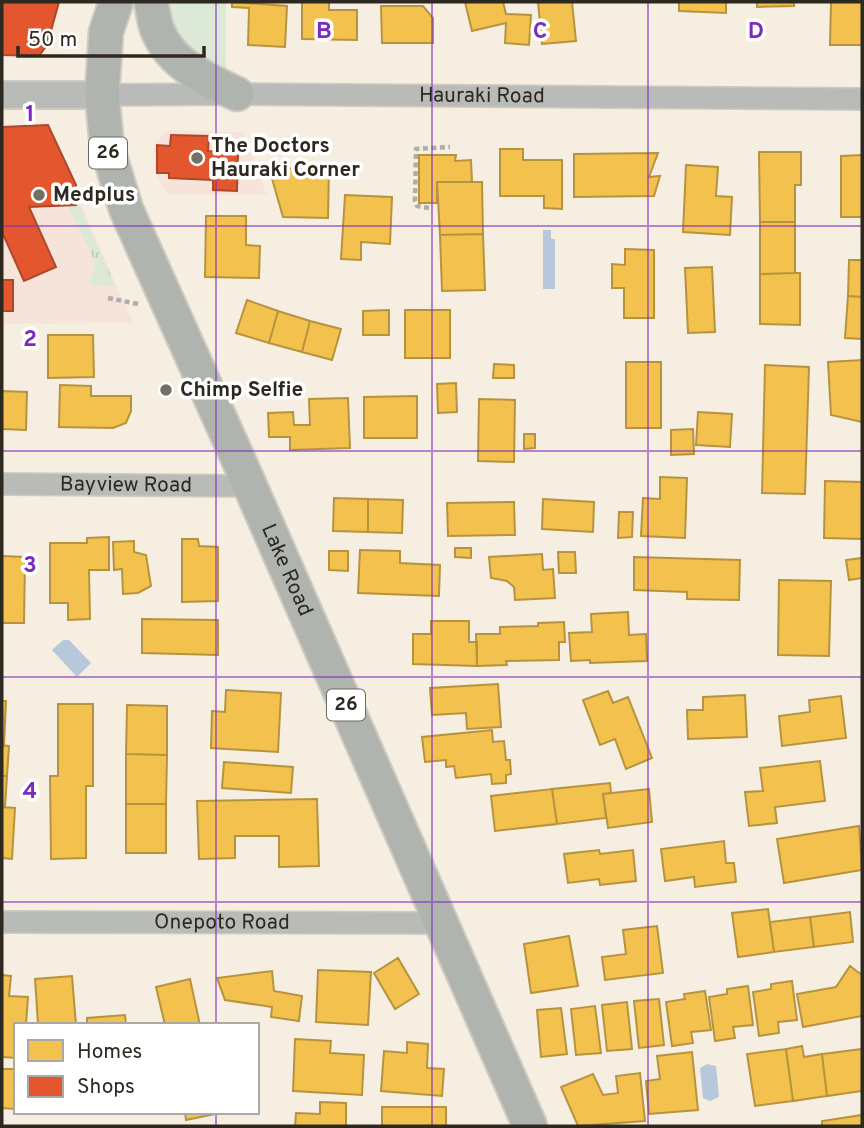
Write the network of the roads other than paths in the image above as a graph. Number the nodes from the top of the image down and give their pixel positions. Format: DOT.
graph roads {
  1 [pos="116,2"];
  2 [pos="151,2"];
  3 [pos="237,94"];
  4 [pos="2,95"];
  5 [pos="102,95"];
  6 [pos="862,99"];
  7 [pos="2,484"];
  8 [pos="250,486"];
  9 [pos="2,922"];
  10 [pos="442,923"];
  11 [pos="530,1126"];
  1 -- 5 [label="main road, Lake Road / 26"];
  2 -- 3 [label="main road"];
  3 -- 5 [label="street, Hauraki Road"];
  3 -- 6 [label="street, Hauraki Road"];
  4 -- 5 [label="street"];
  5 -- 8 [label="main road, Lake Road / 26"];
  7 -- 8 [label="street, Bayview Road"];
  8 -- 10 [label="main road, Lake Road / 26"];
  9 -- 10 [label="street, Onepoto Road"];
  10 -- 11 [label="main road, Lake Road / 26"];
}
